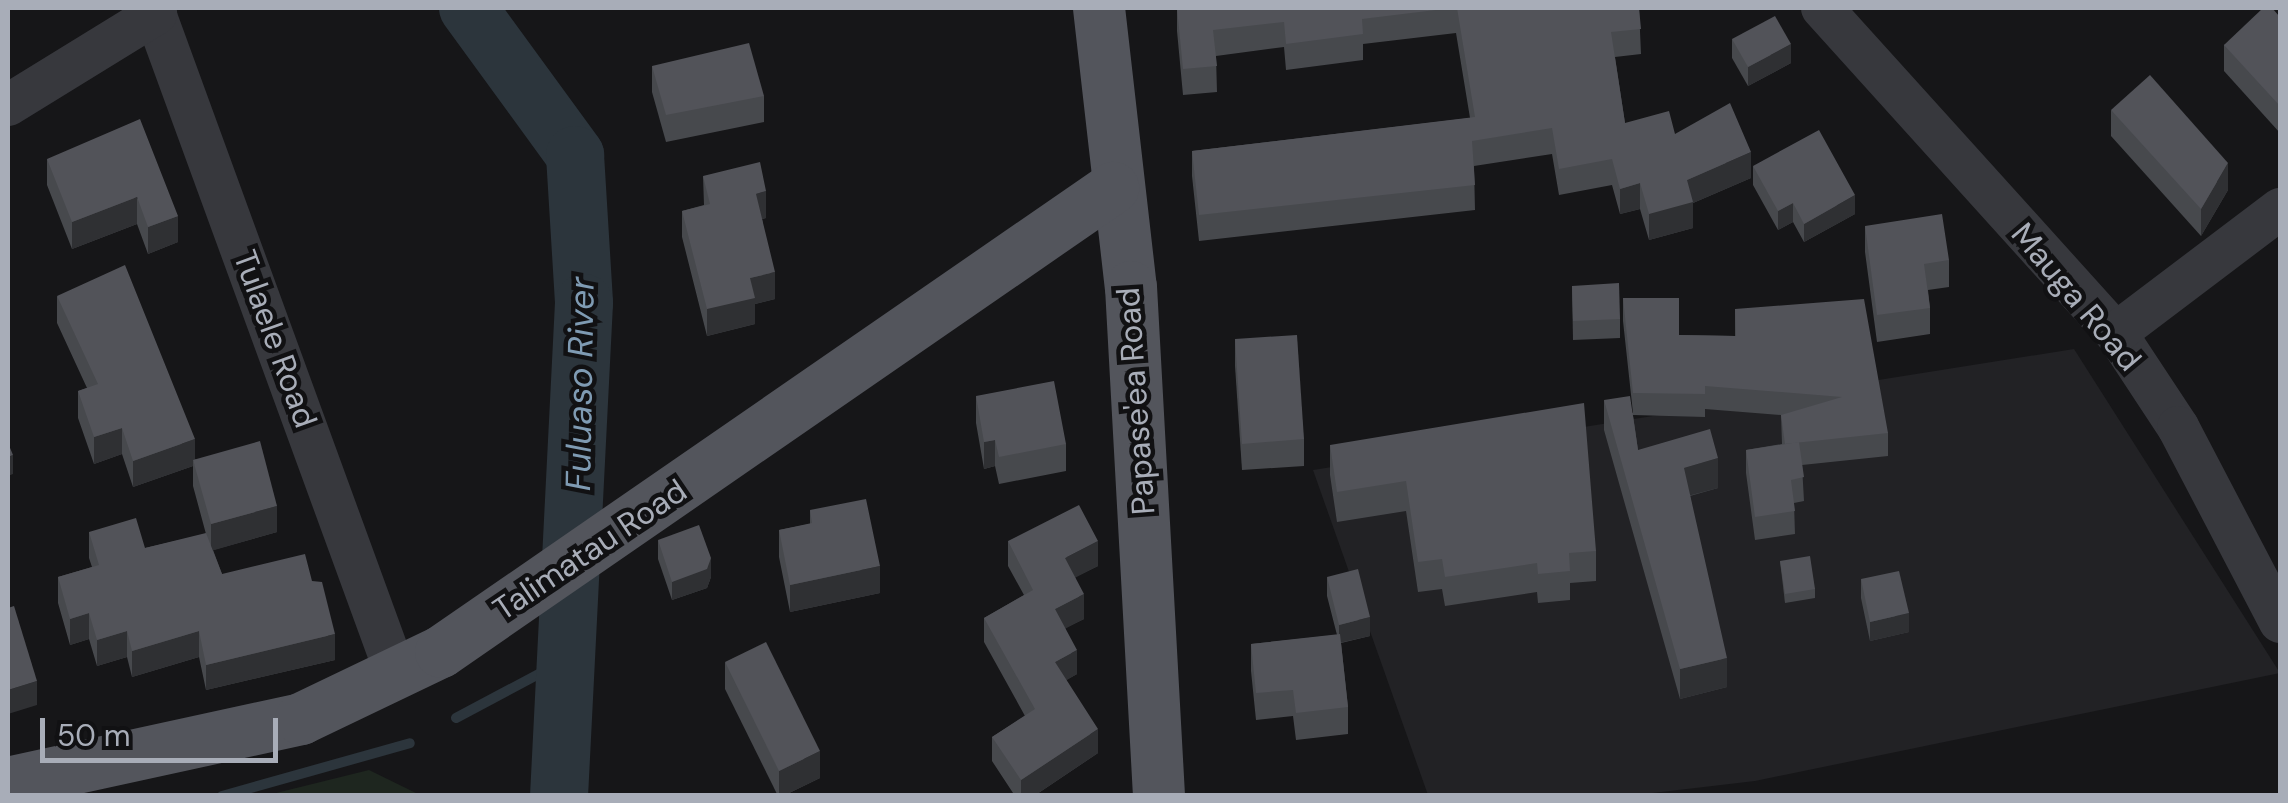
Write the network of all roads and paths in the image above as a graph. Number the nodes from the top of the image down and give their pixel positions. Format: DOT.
graph roads {
  1 [pos="1099,8"];
  2 [pos="1822,8"];
  3 [pos="155,11"];
  4 [pos="8,105"];
  5 [pos="1113,188"];
  6 [pos="2280,209"];
  7 [pos="2116,333"];
  8 [pos="2280,622"];
  9 [pos="396,671"];
  10 [pos="8,782"];
  11 [pos="1159,796"];
  1 -- 5 [label="main road, Papase'ea Road"];
  2 -- 7 [label="street, Mauga Road"];
  3 -- 4 [label="street"];
  3 -- 9 [label="street, Tulaele Road"];
  5 -- 9 [label="main road, Talimatau Road"];
  5 -- 11 [label="main road, Papase'ea Road"];
  6 -- 7 [label="street"];
  7 -- 8 [label="street, Mauga Road"];
  9 -- 10 [label="main road, Talimatau Road"];
}
